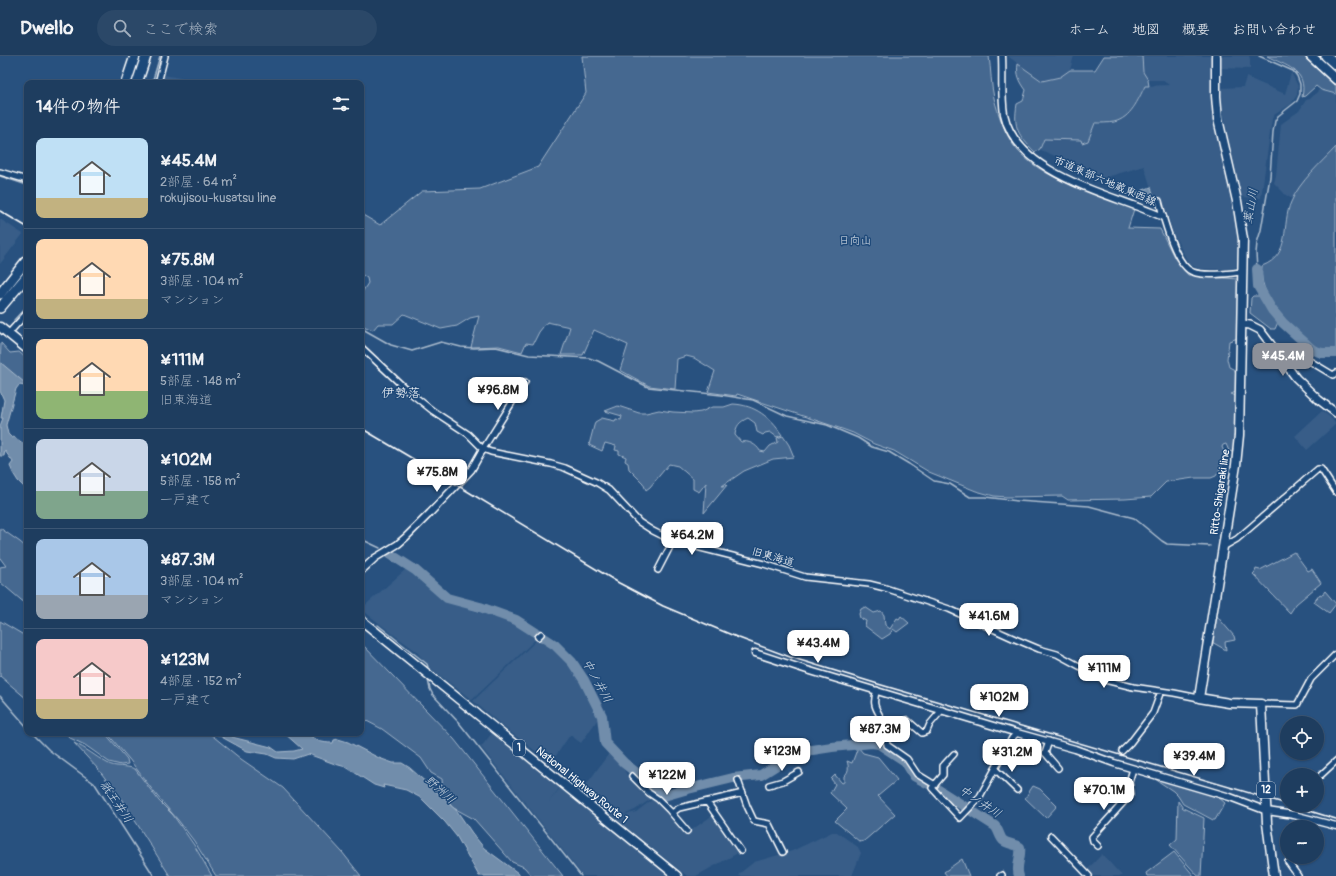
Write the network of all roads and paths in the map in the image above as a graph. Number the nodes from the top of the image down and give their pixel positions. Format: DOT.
graph roads {
  1 [pos="134,56"];
  2 [pos="146,56"];
  3 [pos="165,56"];
  4 [pos="1002,56"];
  5 [pos="1216,56"];
  6 [pos="1311,56"];
  7 [pos="1326,56"];
  8 [pos="1336,65"];
  9 [pos="1336,79"];
  10 [pos="127,80"];
  11 [pos="138,80"];
  12 [pos="159,80"];
  13 [pos="0,172"];
  14 [pos="24,179"];
  15 [pos="1158,201"];
  16 [pos="1163,217"];
  17 [pos="24,264"];
  18 [pos="1242,272"];
  19 [pos="24,280"];
  20 [pos="0,294"];
  21 [pos="0,308"];
  22 [pos="24,316"];
  23 [pos="1242,324"];
  24 [pos="0,327"];
  25 [pos="8,334"];
  26 [pos="24,347"];
  27 [pos="364,350"];
  28 [pos="1280,357"];
  29 [pos="1335,375"];
  30 [pos="525,382"];
  31 [pos="1336,413"];
  32 [pos="483,449"];
  33 [pos="1336,492"];
  34 [pos="673,541"];
  35 [pos="1223,547"];
  36 [pos="364,568"];
  37 [pos="658,570"];
  38 [pos="364,622"];
  39 [pos="755,653"];
  40 [pos="1336,654"];
  41 [pos="877,690"];
  42 [pos="1161,691"];
  43 [pos="1199,698"];
  44 [pos="1261,704"];
  45 [pos="942,710"];
  46 [pos="907,720"];
  47 [pos="1017,733"];
  48 [pos="1049,741"];
  49 [pos="1122,751"];
  50 [pos="954,754"];
  51 [pos="1336,761"];
  52 [pos="1058,768"];
  53 [pos="995,769"];
  54 [pos="1133,769"];
  55 [pos="799,772"];
  56 [pos="1324,772"];
  57 [pos="632,776"];
  58 [pos="738,780"];
  59 [pos="769,785"];
  60 [pos="935,785"];
  61 [pos="1017,790"];
  62 [pos="743,793"];
  63 [pos="707,802"];
  64 [pos="1267,811"];
  65 [pos="672,813"];
  66 [pos="1336,826"];
  67 [pos="688,831"];
  68 [pos="1050,836"];
  69 [pos="1098,846"];
  70 [pos="740,851"];
  71 [pos="783,852"];
  72 [pos="1289,864"];
  73 [pos="677,876"];
  74 [pos="1089,876"];
  75 [pos="1274,876"];
  76 [pos="1298,876"];
  1 -- 10 [label="highway"];
  2 -- 11 [label="highway"];
  3 -- 12 [label="street"];
  4 -- 16 [label="street, 市道東部六地蔵東西線"];
  5 -- 18 [label="main road, Ritto-Shigaraki line"];
  6 -- 9 [label="highway"];
  7 -- 8 [label="highway"];
  13 -- 14 [label="street"];
  15 -- 16 [label="street"];
  16 -- 18 [label="street"];
  17 -- 20 [label="highway"];
  18 -- 23 [label="main road, Ritto-Shigaraki line"];
  19 -- 21 [label="highway"];
  22 -- 25 [label="street"];
  23 -- 28 [label="main road"];
  23 -- 35 [label="main road, Ritto-Shigaraki line"];
  24 -- 25 [label="main road"];
  25 -- 26 [label="main road"];
  27 -- 32 [label="street, 旧東海道"];
  28 -- 29 [label="street"];
  28 -- 31 [label="main road"];
  30 -- 32 [label="street"];
  32 -- 34 [label="street, 旧東海道"];
  32 -- 36 [label="street"];
  33 -- 35 [label="street"];
  34 -- 37 [label="street"];
  34 -- 42 [label="street, 旧東海道"];
  35 -- 43 [label="main road, Ritto-Shigaraki line"];
  38 -- 73 [label="main road, National Highway Route 1 / 1"];
  39 -- 41 [label="street"];
  40 -- 44 [label="street"];
  41 -- 45 [label="street"];
  41 -- 60 [label="street"];
  42 -- 43 [label="street, 旧東海道"];
  42 -- 49 [label="street"];
  43 -- 44 [label="main road"];
  44 -- 64 [label="main road, 12"];
  45 -- 46 [label="street"];
  45 -- 47 [label="street"];
  47 -- 48 [label="street"];
  47 -- 53 [label="street"];
  48 -- 52 [label="street"];
  48 -- 54 [label="street"];
  50 -- 60 [label="street"];
  51 -- 56 [label="street"];
  53 -- 60 [label="street"];
  53 -- 61 [label="street"];
  54 -- 64 [label="street"];
  54 -- 69 [label="street"];
  55 -- 59 [label="street"];
  57 -- 65 [label="street"];
  58 -- 62 [label="street"];
  62 -- 63 [label="street"];
  62 -- 71 [label="street"];
  63 -- 65 [label="street"];
  63 -- 70 [label="street"];
  64 -- 66 [label="street"];
  64 -- 75 [label="main road, 12"];
  65 -- 67 [label="street"];
  68 -- 74 [label="street"];
  72 -- 76 [label="street"];
}
